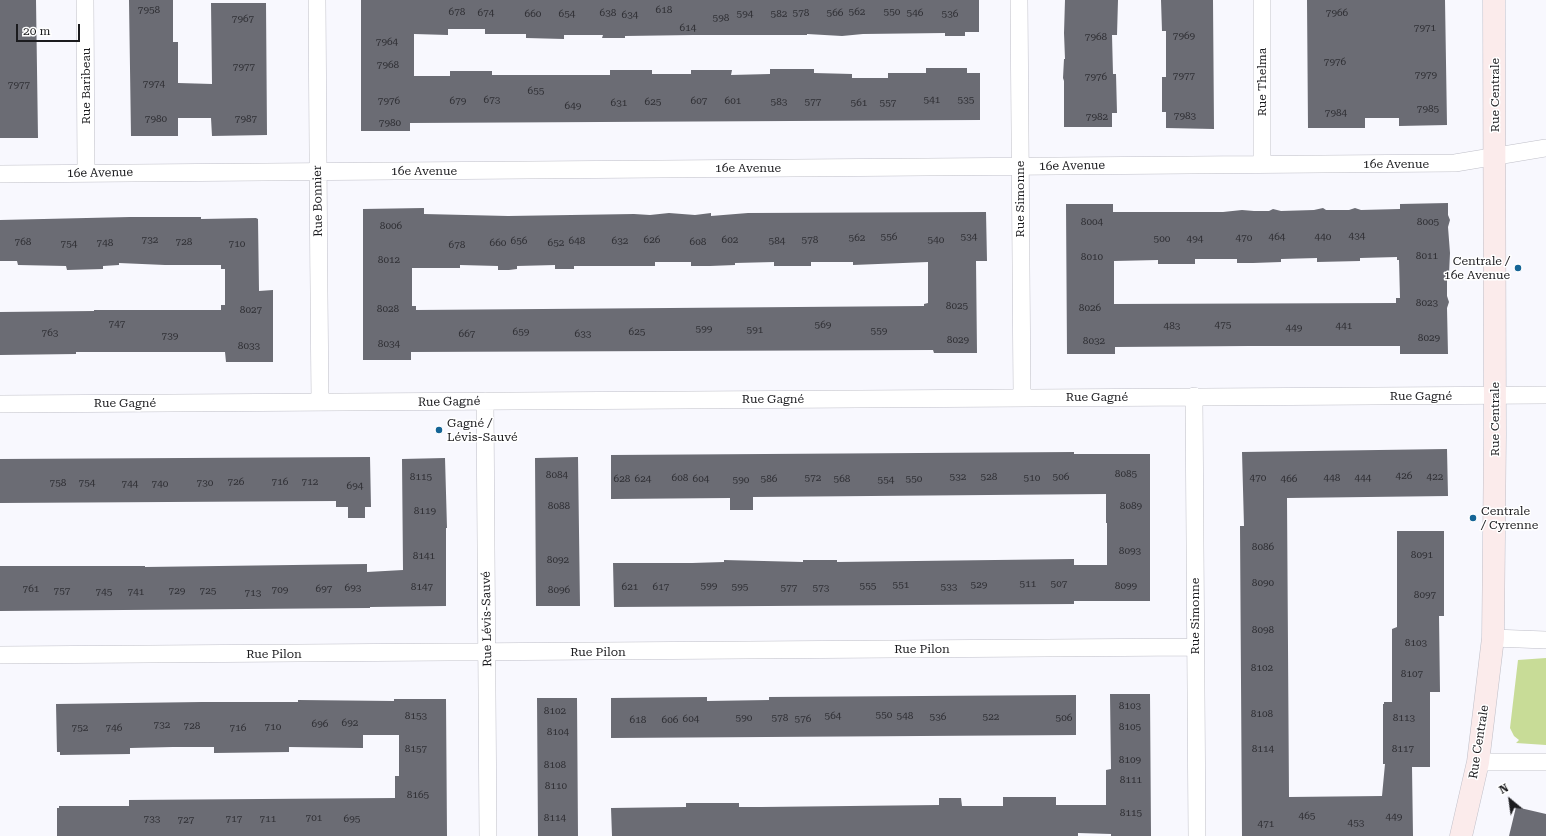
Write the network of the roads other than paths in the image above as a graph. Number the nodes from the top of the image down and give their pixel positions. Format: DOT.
graph roads {
  1 [pos="85,0"];
  2 [pos="317,0"];
  3 [pos="1019,0"];
  4 [pos="1262,0"];
  5 [pos="1494,0"];
  6 [pos="1546,148"];
  7 [pos="1495,157"];
  8 [pos="1262,164"];
  9 [pos="1020,167"];
  10 [pos="317,171"];
  11 [pos="86,173"];
  12 [pos="0,174"];
  13 [pos="1546,395"];
  14 [pos="1194,396"];
  15 [pos="1495,396"];
  16 [pos="1022,397"];
  17 [pos="485,401"];
  18 [pos="320,402"];
  19 [pos="0,404"];
  20 [pos="1493,638"];
  21 [pos="1546,640"];
  22 [pos="1196,647"];
  23 [pos="488,652"];
  24 [pos="0,655"];
  25 [pos="1478,762"];
  26 [pos="1546,762"];
  27 [pos="488,836"];
  28 [pos="1197,836"];
  29 [pos="1461,836"];
  1 -- 11 [label="street, Rue Baribeau"];
  2 -- 10 [label="street, Rue Bonnier"];
  3 -- 9 [label="street, Rue Simonne"];
  4 -- 8 [label="street, Rue Thelma"];
  5 -- 7 [label="street, Rue Centrale"];
  6 -- 7 [label="street, 16e Avenue"];
  7 -- 8 [label="street, 16e Avenue"];
  7 -- 15 [label="street, Rue Centrale"];
  8 -- 9 [label="street, 16e Avenue"];
  9 -- 10 [label="street, 16e Avenue"];
  9 -- 16 [label="street, Rue Simonne"];
  10 -- 11 [label="street, 16e Avenue"];
  10 -- 18 [label="street, Rue Bonnier"];
  11 -- 12 [label="street, 16e Avenue"];
  13 -- 15 [label="street, Rue Gagné"];
  14 -- 15 [label="street, Rue Gagné"];
  14 -- 16 [label="street, Rue Gagné"];
  14 -- 22 [label="street, Rue Simonne"];
  15 -- 20 [label="street, Rue Centrale"];
  16 -- 17 [label="street, Rue Gagné"];
  17 -- 18 [label="street, Rue Gagné"];
  17 -- 23 [label="street, Rue Lévis-Sauvé"];
  18 -- 19 [label="street, Rue Gagné"];
  20 -- 21 [label="street"];
  20 -- 25 [label="street, Rue Centrale"];
  22 -- 23 [label="street, Rue Pilon"];
  22 -- 28 [label="street, Rue Simonne"];
  23 -- 24 [label="street, Rue Pilon"];
  23 -- 27 [label="street, Rue Lévis-Sauvé"];
  25 -- 26 [label="street"];
  25 -- 29 [label="street, Rue Centrale"];
}
